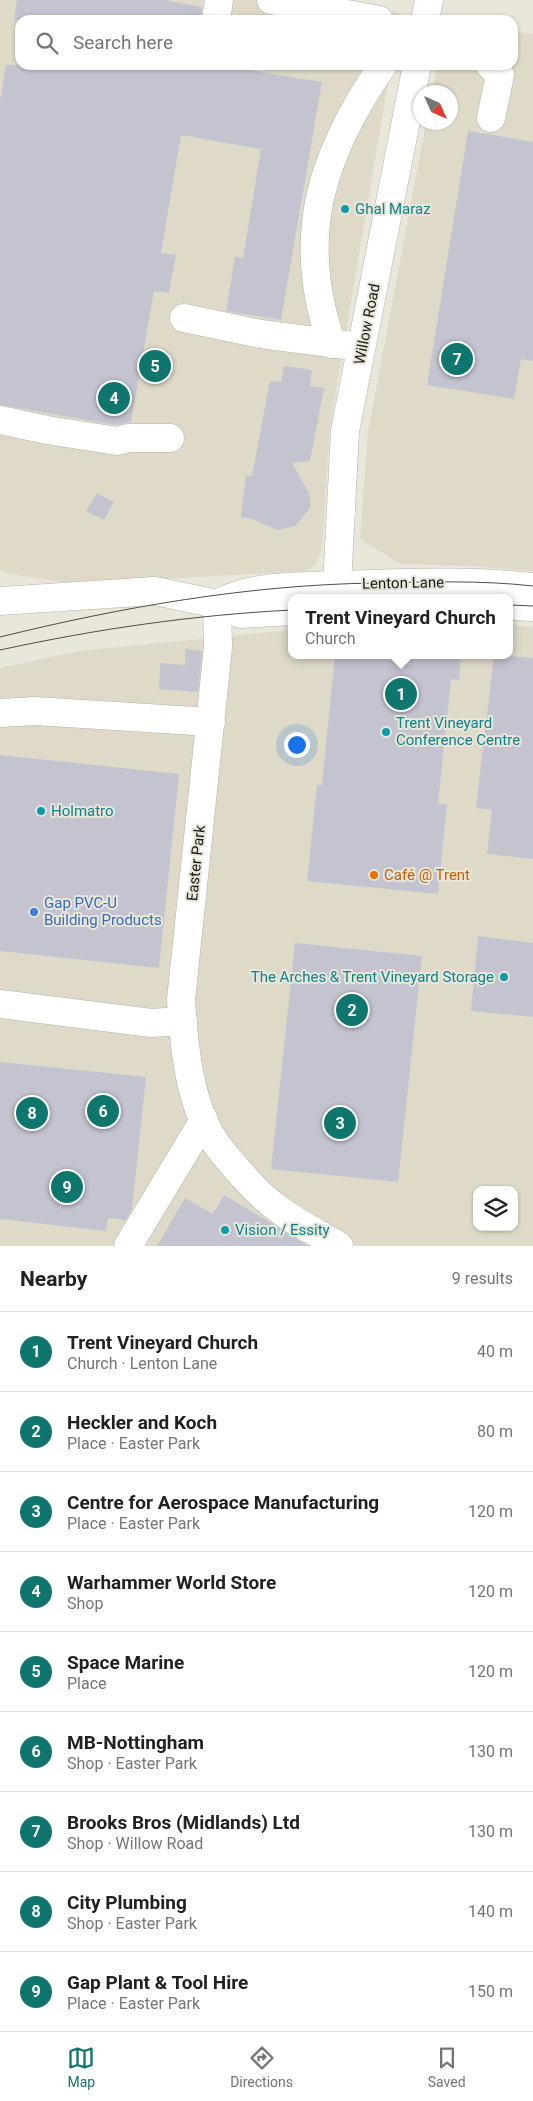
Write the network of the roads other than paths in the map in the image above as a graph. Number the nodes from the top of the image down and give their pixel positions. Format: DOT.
graph roads {
  1 [pos="219,0"];
  2 [pos="271,0"];
  3 [pos="429,0"];
  4 [pos="217,15"];
  5 [pos="352,15"];
  6 [pos="426,15"];
  7 [pos="379,70"];
  8 [pos="409,70"];
  9 [pos="495,70"];
  10 [pos="491,118"];
  11 [pos="184,318"];
  12 [pos="332,344"];
  13 [pos="362,347"];
  14 [pos="0,420"];
  15 [pos="170,438"];
  16 [pos="533,587"];
  17 [pos="345,592"];
  18 [pos="0,601"];
  19 [pos="217,604"];
  20 [pos="513,606"];
  21 [pos="533,607"];
  22 [pos="288,611"];
  23 [pos="0,713"];
  24 [pos="211,722"];
  25 [pos="0,1004"];
  26 [pos="183,1021"];
  27 [pos="204,1120"];
  28 [pos="128,1246"];
  29 [pos="339,1246"];
  1 -- 4 [label="street"];
  2 -- 5 [label="street"];
  3 -- 6 [label="street"];
  7 -- 12 [label="street"];
  8 -- 13 [label="street, Willow Road"];
  9 -- 10 [label="street"];
  11 -- 12 [label="street"];
  12 -- 13 [label="street"];
  13 -- 17 [label="street, Willow Road"];
  14 -- 15 [label="street"];
  16 -- 17 [label="street, Lenton Lane"];
  17 -- 19 [label="street, Lenton Lane"];
  18 -- 19 [label="street"];
  19 -- 22 [label="street"];
  19 -- 24 [label="street, Easter Park"];
  20 -- 21 [label="street"];
  23 -- 24 [label="street"];
  24 -- 26 [label="street, Easter Park"];
  25 -- 26 [label="street"];
  26 -- 27 [label="street, Easter Park"];
  27 -- 28 [label="street"];
  27 -- 29 [label="street, Easter Park"];
}
